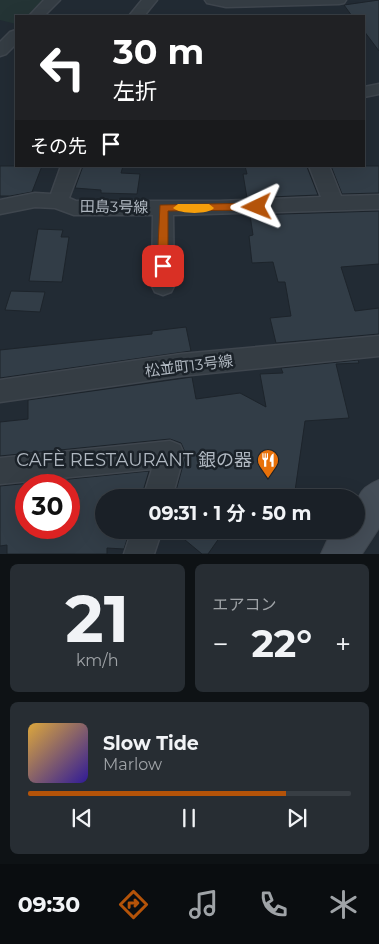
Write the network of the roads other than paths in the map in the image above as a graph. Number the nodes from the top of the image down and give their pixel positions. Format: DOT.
graph roads {
  1 [pos="53,0"];
  2 [pos="150,0"];
  3 [pos="212,0"];
  4 [pos="338,0"];
  5 [pos="254,9"];
  6 [pos="37,15"];
  7 [pos="137,15"];
  8 [pos="0,27"];
  9 [pos="15,30"];
  10 [pos="15,36"];
  11 [pos="0,51"];
  12 [pos="379,89"];
  13 [pos="365,92"];
  14 [pos="71,167"];
  15 [pos="319,167"];
  16 [pos="58,201"];
  17 [pos="379,202"];
  18 [pos="334,204"];
  19 [pos="0,207"];
  20 [pos="163,207"];
  21 [pos="163,286"];
  22 [pos="379,346"];
  23 [pos="0,391"];
  24 [pos="0,471"];
  25 [pos="159,489"];
  26 [pos="379,497"];
  27 [pos="144,539"];
  28 [pos="139,554"];
  29 [pos="340,554"];
  1 -- 6 [label="street"];
  2 -- 7 [label="street"];
  3 -- 5 [label="street"];
  4 -- 5 [label="street"];
  8 -- 9 [label="street"];
  10 -- 11 [label="street"];
  12 -- 13 [label="street"];
  14 -- 16 [label="street"];
  15 -- 18 [label="street"];
  16 -- 19 [label="street, 田島3号線"];
  16 -- 20 [label="street, 田島3号線"];
  17 -- 18 [label="street, 田島3号線"];
  18 -- 20 [label="street, 田島3号線"];
  20 -- 21 [label="street"];
  22 -- 23 [label="street, 松並町13号線"];
  24 -- 25 [label="street"];
  26 -- 29 [label="main road"];
  27 -- 28 [label="street"];
}
